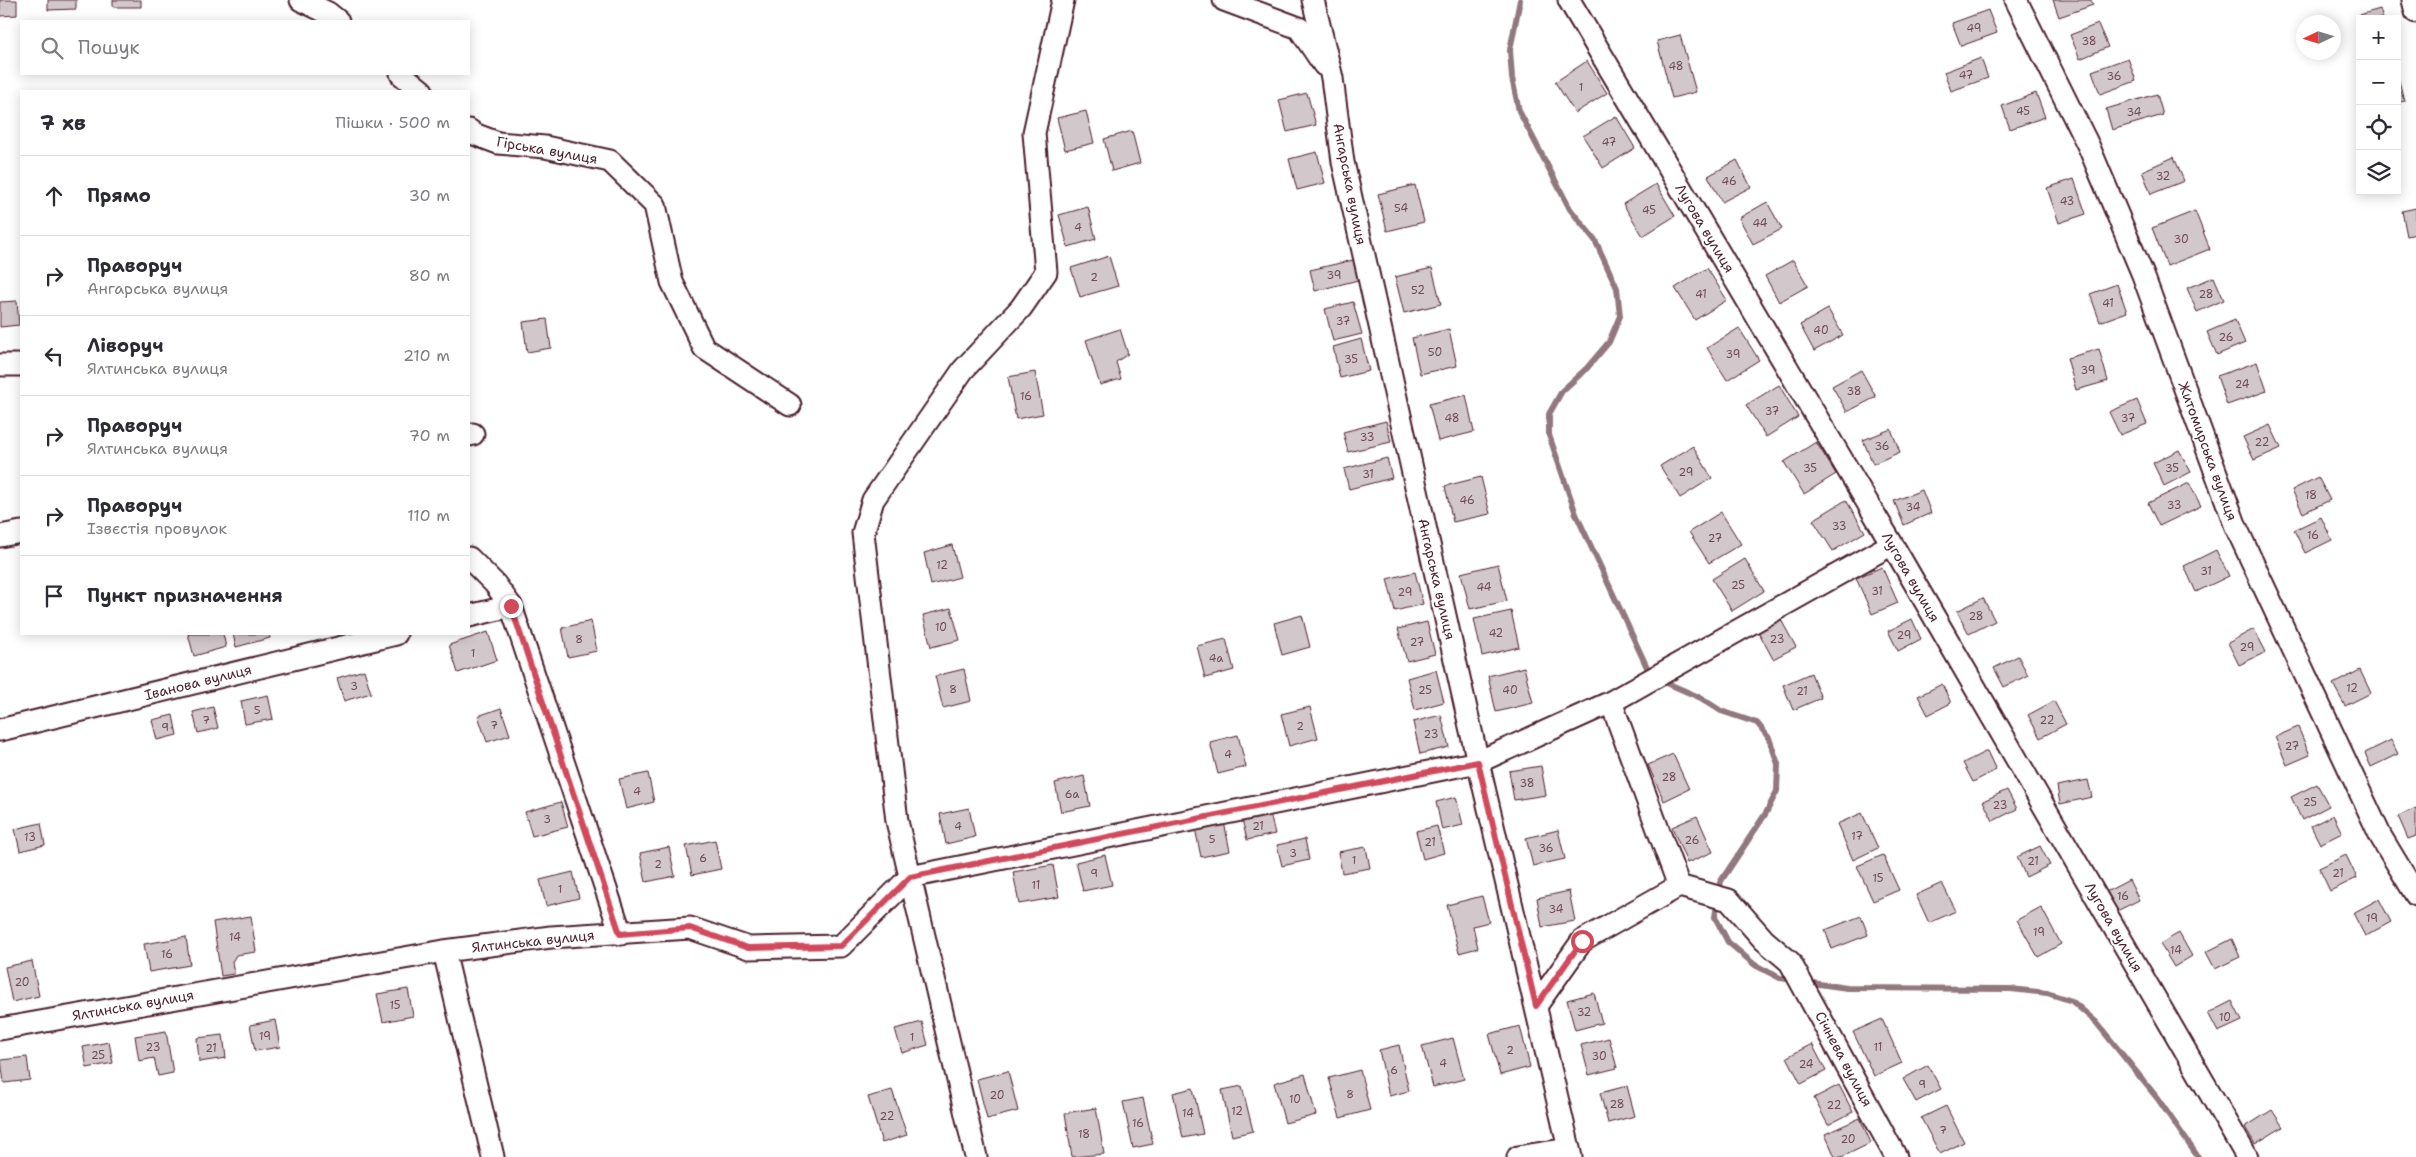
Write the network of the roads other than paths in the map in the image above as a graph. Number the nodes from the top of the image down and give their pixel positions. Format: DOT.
graph roads {
  1 [pos="301,0"];
  2 [pos="1063,0"];
  3 [pos="1224,0"];
  4 [pos="1314,0"];
  5 [pos="1569,0"];
  6 [pos="2016,0"];
  7 [pos="2413,0"];
  8 [pos="2416,12"];
  9 [pos="337,20"];
  10 [pos="402,75"];
  11 [pos="1332,78"];
  12 [pos="421,90"];
  13 [pos="470,130"];
  14 [pos="0,365"];
  15 [pos="20,365"];
  16 [pos="790,405"];
  17 [pos="20,532"];
  18 [pos="0,536"];
  19 [pos="1892,544"];
  20 [pos="470,559"];
  21 [pos="511,606"];
  22 [pos="470,616"];
  23 [pos="392,635"];
  24 [pos="1611,702"];
  25 [pos="0,730"];
  26 [pos="1478,762"];
  27 [pos="910,877"];
  28 [pos="1689,889"];
  29 [pos="2416,895"];
  30 [pos="620,934"];
  31 [pos="444,951"];
  32 [pos="1536,1006"];
  33 [pos="0,1029"];
  34 [pos="1570,1153"];
  35 [pos="493,1157"];
  36 [pos="976,1157"];
  37 [pos="1518,1157"];
  38 [pos="1896,1157"];
  39 [pos="2247,1157"];
  1 -- 9 [label="street"];
  2 -- 27 [label="street"];
  3 -- 11 [label="street"];
  4 -- 11 [label="street, Ангарська вулиця"];
  5 -- 19 [label="street, Лугова вулиця"];
  6 -- 29 [label="street, Житомирська вулиця"];
  7 -- 8 [label="street"];
  10 -- 12 [label="street"];
  11 -- 26 [label="street, Ангарська вулиця"];
  13 -- 16 [label="street, Гірська вулиця"];
  14 -- 15 [label="street"];
  17 -- 18 [label="street"];
  19 -- 24 [label="street"];
  19 -- 39 [label="street, Лугова вулиця"];
  20 -- 21 [label="street"];
  21 -- 22 [label="street"];
  21 -- 30 [label="street"];
  23 -- 25 [label="street, Іванова вулиця"];
  24 -- 26 [label="street"];
  24 -- 28 [label="street"];
  26 -- 27 [label="street"];
  26 -- 32 [label="street, Ангарська вулиця"];
  27 -- 30 [label="street, Ялтинська вулиця"];
  27 -- 36 [label="street"];
  28 -- 32 [label="street"];
  28 -- 38 [label="street, Січнева вулиця"];
  30 -- 31 [label="street, Ялтинська вулиця"];
  31 -- 33 [label="street, Ялтинська вулиця"];
  31 -- 35 [label="street"];
  32 -- 34 [label="street, Ангарська вулиця"];
  34 -- 37 [label="street"];
}
